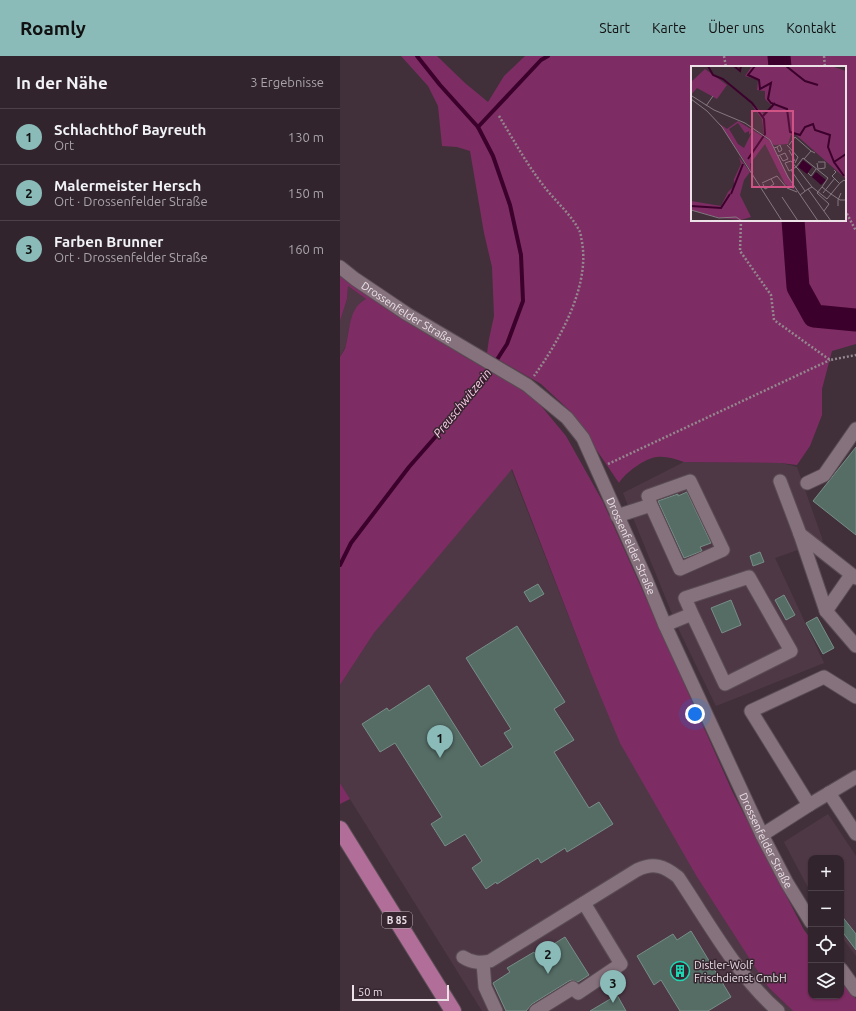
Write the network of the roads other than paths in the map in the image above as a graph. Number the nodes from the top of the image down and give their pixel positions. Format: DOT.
graph roads {
  1 [pos="340,267"];
  2 [pos="856,429"];
  3 [pos="780,481"];
  4 [pos="807,483"];
  5 [pos="651,505"];
  6 [pos="617,516"];
  7 [pos="800,534"];
  8 [pos="854,576"];
  9 [pos="826,611"];
  10 [pos="692,614"];
  11 [pos="665,625"];
  12 [pos="856,646"];
  13 [pos="856,697"];
  14 [pos="856,776"];
  15 [pos="829,793"];
  16 [pos="809,805"];
  17 [pos="340,829"];
  18 [pos="856,834"];
  19 [pos="762,835"];
  20 [pos="584,903"];
  21 [pos="808,917"];
  22 [pos="463,957"];
  23 [pos="483,963"];
  24 [pos="844,973"];
  25 [pos="856,990"];
  26 [pos="453,1011"];
  27 [pos="496,1011"];
  28 [pos="536,1011"];
  29 [pos="778,1011"];
  1 -- 6 [label="street, Drossenfelder Straße"];
  2 -- 4 [label="street"];
  3 -- 7 [label="street"];
  5 -- 5 [label="street"];
  5 -- 6 [label="street"];
  6 -- 11 [label="street, Drossenfelder Straße"];
  7 -- 8 [label="street"];
  7 -- 9 [label="street"];
  8 -- 9 [label="street"];
  9 -- 12 [label="street"];
  10 -- 10 [label="street"];
  10 -- 11 [label="street"];
  11 -- 19 [label="street, Drossenfelder Straße"];
  13 -- 16 [label="street"];
  14 -- 15 [label="street"];
  15 -- 16 [label="street"];
  15 -- 18 [label="street"];
  16 -- 19 [label="street"];
  17 -- 26 [label="main road, B 85"];
  19 -- 21 [label="street, Drossenfelder Straße"];
  20 -- 23 [label="street"];
  20 -- 28 [label="street"];
  20 -- 29 [label="street"];
  22 -- 23 [label="street"];
  23 -- 27 [label="street"];
  24 -- 25 [label="street"];
}
